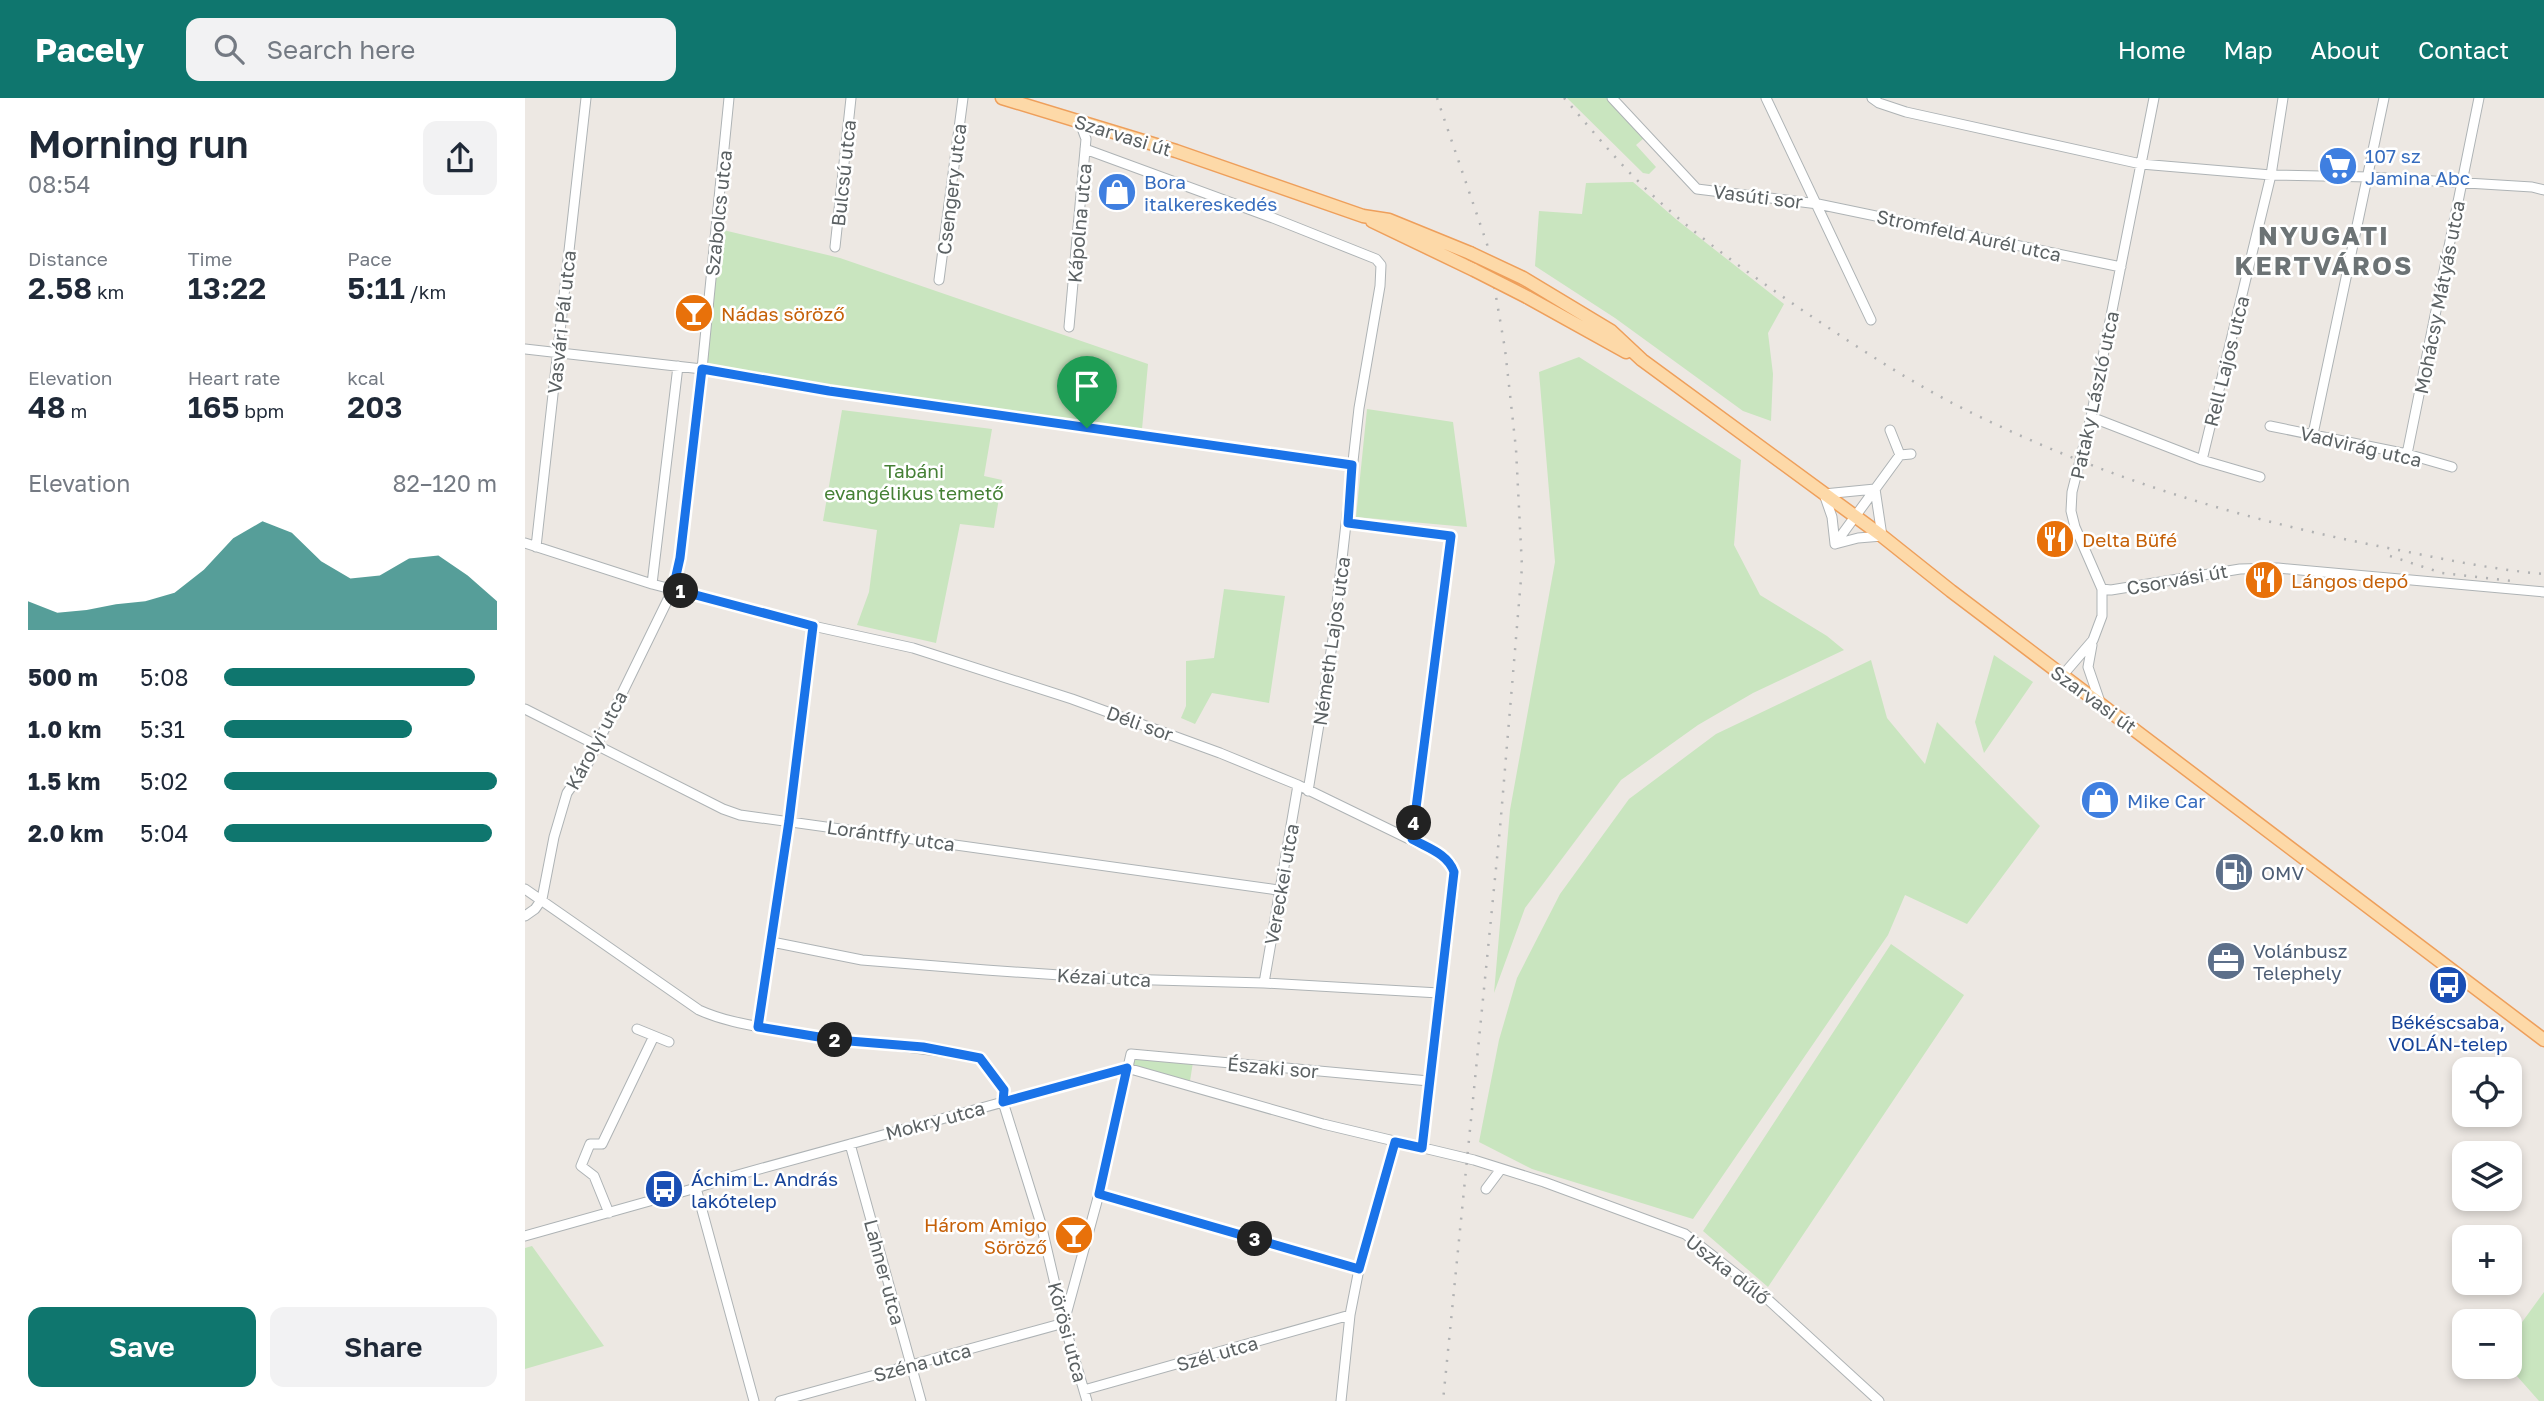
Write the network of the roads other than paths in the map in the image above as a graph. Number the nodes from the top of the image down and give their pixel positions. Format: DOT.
graph roads {
  1 [pos="586,98"];
  2 [pos="730,98"];
  3 [pos="851,98"];
  4 [pos="963,98"];
  5 [pos="1002,98"];
  6 [pos="1612,98"];
  7 [pos="1766,98"];
  8 [pos="1872,98"];
  9 [pos="2154,98"];
  10 [pos="2283,98"];
  11 [pos="2384,98"];
  12 [pos="2479,98"];
  13 [pos="1079,121"];
  14 [pos="1085,149"];
  15 [pos="2141,164"];
  16 [pos="2271,175"];
  17 [pos="2369,177"];
  18 [pos="2463,182"];
  19 [pos="2544,190"];
  20 [pos="1818,204"];
  21 [pos="1363,216"];
  22 [pos="835,247"];
  23 [pos="2121,267"];
  24 [pos="939,280"];
  25 [pos="1871,320"];
  26 [pos="1069,327"];
  27 [pos="525,349"];
  28 [pos="558,353"];
  29 [pos="1642,360"];
  30 [pos="678,366"];
  31 [pos="702,369"];
  32 [pos="2091,417"];
  33 [pos="2270,426"];
  34 [pos="1890,430"];
  35 [pos="2313,434"];
  36 [pos="1911,454"];
  37 [pos="2407,454"];
  38 [pos="1900,455"];
  39 [pos="2202,460"];
  40 [pos="1352,465"];
  41 [pos="2452,467"];
  42 [pos="2260,477"];
  43 [pos="1875,489"];
  44 [pos="1823,494"];
  45 [pos="1856,517"];
  46 [pos="1348,523"];
  47 [pos="1882,536"];
  48 [pos="525,543"];
  49 [pos="1833,546"];
  50 [pos="536,547"];
  51 [pos="652,584"];
  52 [pos="673,589"];
  53 [pos="2102,589"];
  54 [pos="2544,592"];
  55 [pos="813,626"];
  56 [pos="2093,640"];
  57 [pos="2062,676"];
  58 [pos="2100,703"];
  59 [pos="525,709"];
  60 [pos="597,745"];
  61 [pos="1297,785"];
  62 [pos="1308,791"];
  63 [pos="789,821"];
  64 [pos="1412,839"];
  65 [pos="525,889"];
  66 [pos="1278,890"];
  67 [pos="542,899"];
  68 [pos="525,916"];
  69 [pos="772,942"];
  70 [pos="1264,983"];
  71 [pos="1439,993"];
  72 [pos="758,1027"];
  73 [pos="637,1029"];
  74 [pos="654,1036"];
  75 [pos="2544,1040"];
  76 [pos="669,1042"];
  77 [pos="1127,1068"];
  78 [pos="1429,1082"];
  79 [pos="1003,1102"];
  80 [pos="1395,1142"];
  81 [pos="851,1144"];
  82 [pos="1422,1148"];
  83 [pos="1501,1169"];
  84 [pos="697,1188"];
  85 [pos="1486,1189"];
  86 [pos="1099,1194"];
  87 [pos="609,1213"];
  88 [pos="525,1236"];
  89 [pos="1359,1269"];
  90 [pos="1350,1315"];
  91 [pos="1064,1323"];
  92 [pos="911,1365"];
  93 [pos="1084,1390"];
  94 [pos="754,1401"];
  95 [pos="781,1401"];
  96 [pos="921,1401"];
  97 [pos="1087,1401"];
  98 [pos="1341,1401"];
  99 [pos="1879,1401"];
  1 -- 28 [label="street, Vasvári Pál utca"];
  2 -- 31 [label="street, Szabolcs utca"];
  3 -- 22 [label="street, Bulcsú utca"];
  4 -- 24 [label="street, Csengery utca"];
  5 -- 13 [label="main road, Szarvasi út"];
  6 -- 20 [label="street, Vasúti sor"];
  7 -- 20 [label="street"];
  8 -- 15 [label="street"];
  9 -- 15 [label="street, Pataky László utca"];
  10 -- 16 [label="street, Rell Lajos utca"];
  11 -- 17 [label="street"];
  12 -- 18 [label="street, Mohácsy Mátyás utca"];
  13 -- 14 [label="street, Kápolna utca"];
  13 -- 21 [label="main road, Szarvasi út"];
  14 -- 26 [label="street, Kápolna utca"];
  14 -- 40 [label="street, Németh Lajos utca"];
  15 -- 16 [label="street"];
  15 -- 23 [label="street, Pataky László utca"];
  16 -- 17 [label="street"];
  16 -- 39 [label="street, Rell Lajos utca"];
  17 -- 18 [label="street"];
  17 -- 35 [label="street"];
  18 -- 19 [label="street"];
  18 -- 37 [label="street, Mohácsy Mátyás utca"];
  20 -- 23 [label="street, Stromfeld Aurél utca"];
  20 -- 25 [label="street"];
  21 -- 29 [label="main road, Szarvasi út, bridge"];
  21 -- 29 [label="main road, Szarvasi út, bridge"];
  23 -- 32 [label="street, Pataky László utca"];
  27 -- 28 [label="street"];
  28 -- 30 [label="street"];
  28 -- 50 [label="street, Vasvári Pál utca"];
  29 -- 44 [label="main road, Szarvasi út"];
  30 -- 31 [label="street"];
  30 -- 51 [label="street"];
  31 -- 40 [label="street"];
  31 -- 52 [label="street, Szabolcs utca"];
  32 -- 39 [label="street"];
  32 -- 53 [label="street, Pataky László utca"];
  33 -- 35 [label="street, Vadvirág utca"];
  34 -- 38 [label="street"];
  35 -- 37 [label="street, Vadvirág utca"];
  36 -- 38 [label="street"];
  37 -- 41 [label="street, Vadvirág utca"];
  38 -- 43 [label="street"];
  39 -- 42 [label="street"];
  40 -- 46 [label="street, Németh Lajos utca"];
  43 -- 44 [label="street"];
  43 -- 45 [label="street"];
  43 -- 47 [label="street"];
  44 -- 45 [label="main road, Szarvasi út"];
  44 -- 49 [label="street"];
  45 -- 47 [label="main road, Szarvasi út"];
  45 -- 49 [label="street"];
  46 -- 62 [label="street, Németh Lajos utca"];
  46 -- 64 [label="street"];
  47 -- 49 [label="street"];
  47 -- 57 [label="main road, Szarvasi út"];
  48 -- 50 [label="street, Déli sor"];
  50 -- 51 [label="street, Déli sor"];
  51 -- 52 [label="street, Déli sor"];
  52 -- 55 [label="street, Déli sor"];
  52 -- 60 [label="street, Károlyi utca"];
  53 -- 54 [label="street, Csorvási út"];
  53 -- 56 [label="street, Pataky László utca"];
  55 -- 61 [label="street, Déli sor"];
  55 -- 63 [label="street"];
  56 -- 57 [label="street, Pataky László utca"];
  56 -- 58 [label="street"];
  57 -- 58 [label="main road, Szarvasi út"];
  58 -- 75 [label="main road, Szarvasi út"];
  59 -- 60 [label="street, Lorántffy utca"];
  60 -- 63 [label="street, Lorántffy utca"];
  60 -- 67 [label="street, Károlyi utca"];
  61 -- 62 [label="street, Déli sor"];
  61 -- 66 [label="street, Vereckei utca"];
  62 -- 64 [label="street, Déli sor"];
  63 -- 66 [label="street, Lorántffy utca"];
  63 -- 69 [label="street"];
  64 -- 71 [label="street, Déli sor"];
  65 -- 67 [label="street"];
  66 -- 70 [label="street, Vereckei utca"];
  67 -- 68 [label="street"];
  67 -- 72 [label="street"];
  69 -- 70 [label="street, Kézai utca"];
  69 -- 72 [label="street"];
  70 -- 71 [label="street, Kézai utca"];
  71 -- 78 [label="street"];
  72 -- 79 [label="street"];
  73 -- 74 [label="street"];
  74 -- 76 [label="street"];
  74 -- 87 [label="street"];
  77 -- 78 [label="street, Északi sor"];
  77 -- 79 [label="street, Mokry utca"];
  77 -- 80 [label="street"];
  77 -- 86 [label="street"];
  78 -- 82 [label="street"];
  79 -- 81 [label="street, Mokry utca"];
  79 -- 91 [label="street, Körösi utca"];
  80 -- 82 [label="street"];
  80 -- 89 [label="street"];
  81 -- 84 [label="street, Mokry utca"];
  81 -- 92 [label="street, Lahner utca"];
  82 -- 83 [label="street, Uszka dűlő"];
  83 -- 85 [label="street"];
  83 -- 99 [label="street, Uszka dűlő"];
  84 -- 87 [label="street, Mokry utca"];
  84 -- 94 [label="street"];
  86 -- 89 [label="street"];
  86 -- 91 [label="street"];
  87 -- 88 [label="street, Mokry utca"];
  89 -- 90 [label="street"];
  90 -- 93 [label="street, Szél utca"];
  90 -- 98 [label="street"];
  91 -- 92 [label="street, Széna utca"];
  91 -- 93 [label="street, Körösi utca"];
  92 -- 95 [label="street, Széna utca"];
  92 -- 96 [label="street, Lahner utca"];
  93 -- 97 [label="street, Körösi utca"];
}
